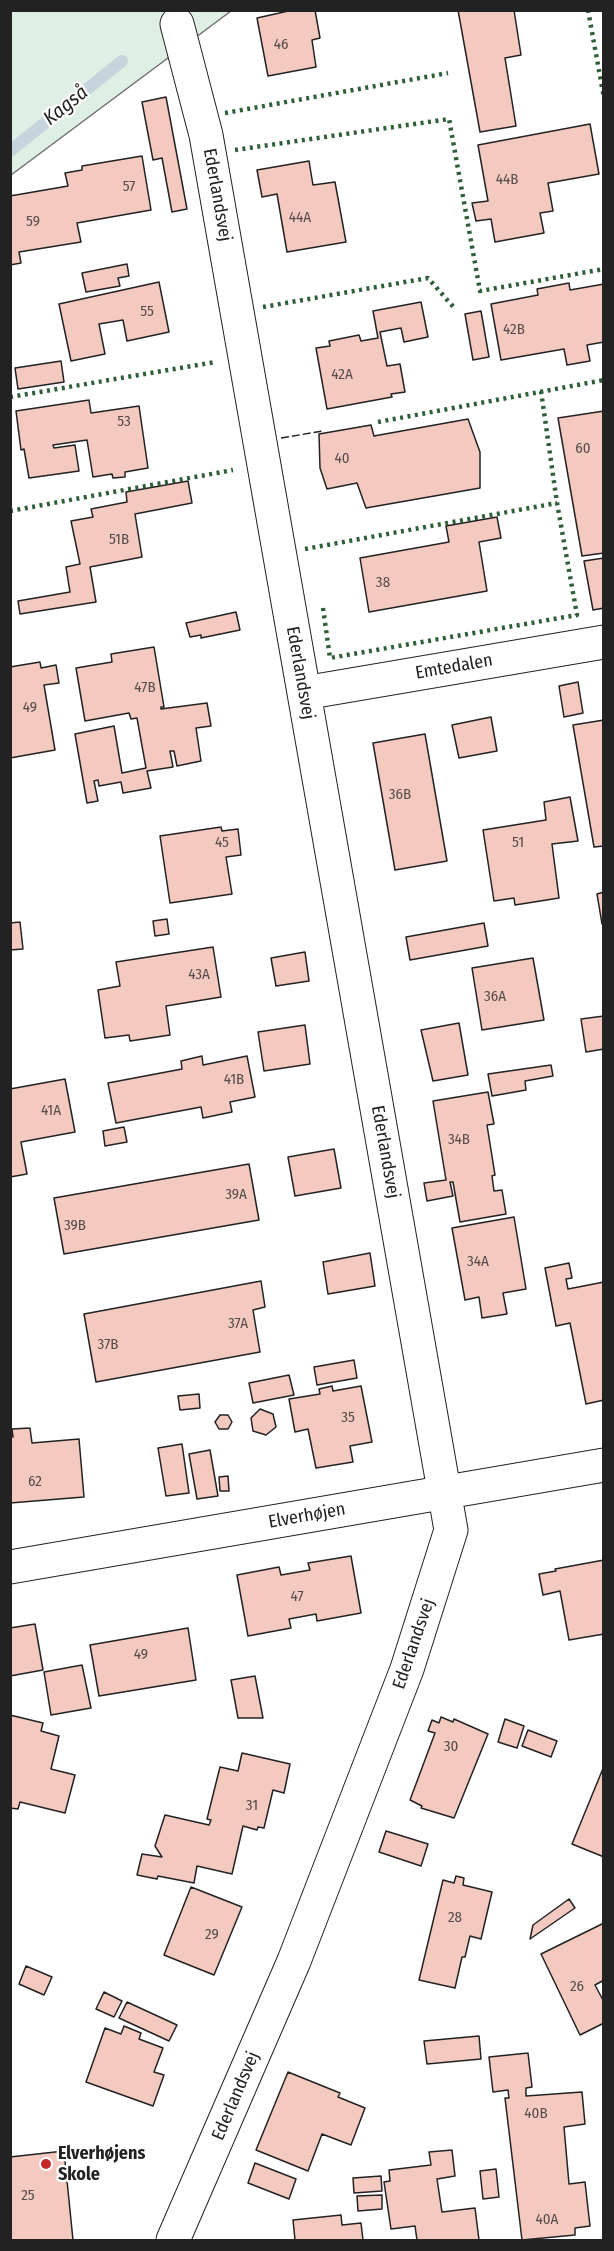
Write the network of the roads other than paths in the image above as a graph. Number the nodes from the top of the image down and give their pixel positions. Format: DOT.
graph roads {
  1 [pos="177,24"];
  2 [pos="603,642"];
  3 [pos="304,693"];
  4 [pos="603,1466"];
  5 [pos="445,1492"];
  6 [pos="10,1567"];
  7 [pos="174,2241"];
  1 -- 3 [label="street, Ederlandsvej"];
  2 -- 3 [label="street, Emtedalen"];
  3 -- 5 [label="street, Ederlandsvej"];
  4 -- 5 [label="street, Elverhøjen"];
  5 -- 6 [label="street, Elverhøjen"];
  5 -- 7 [label="street, Ederlandsvej"];
}
